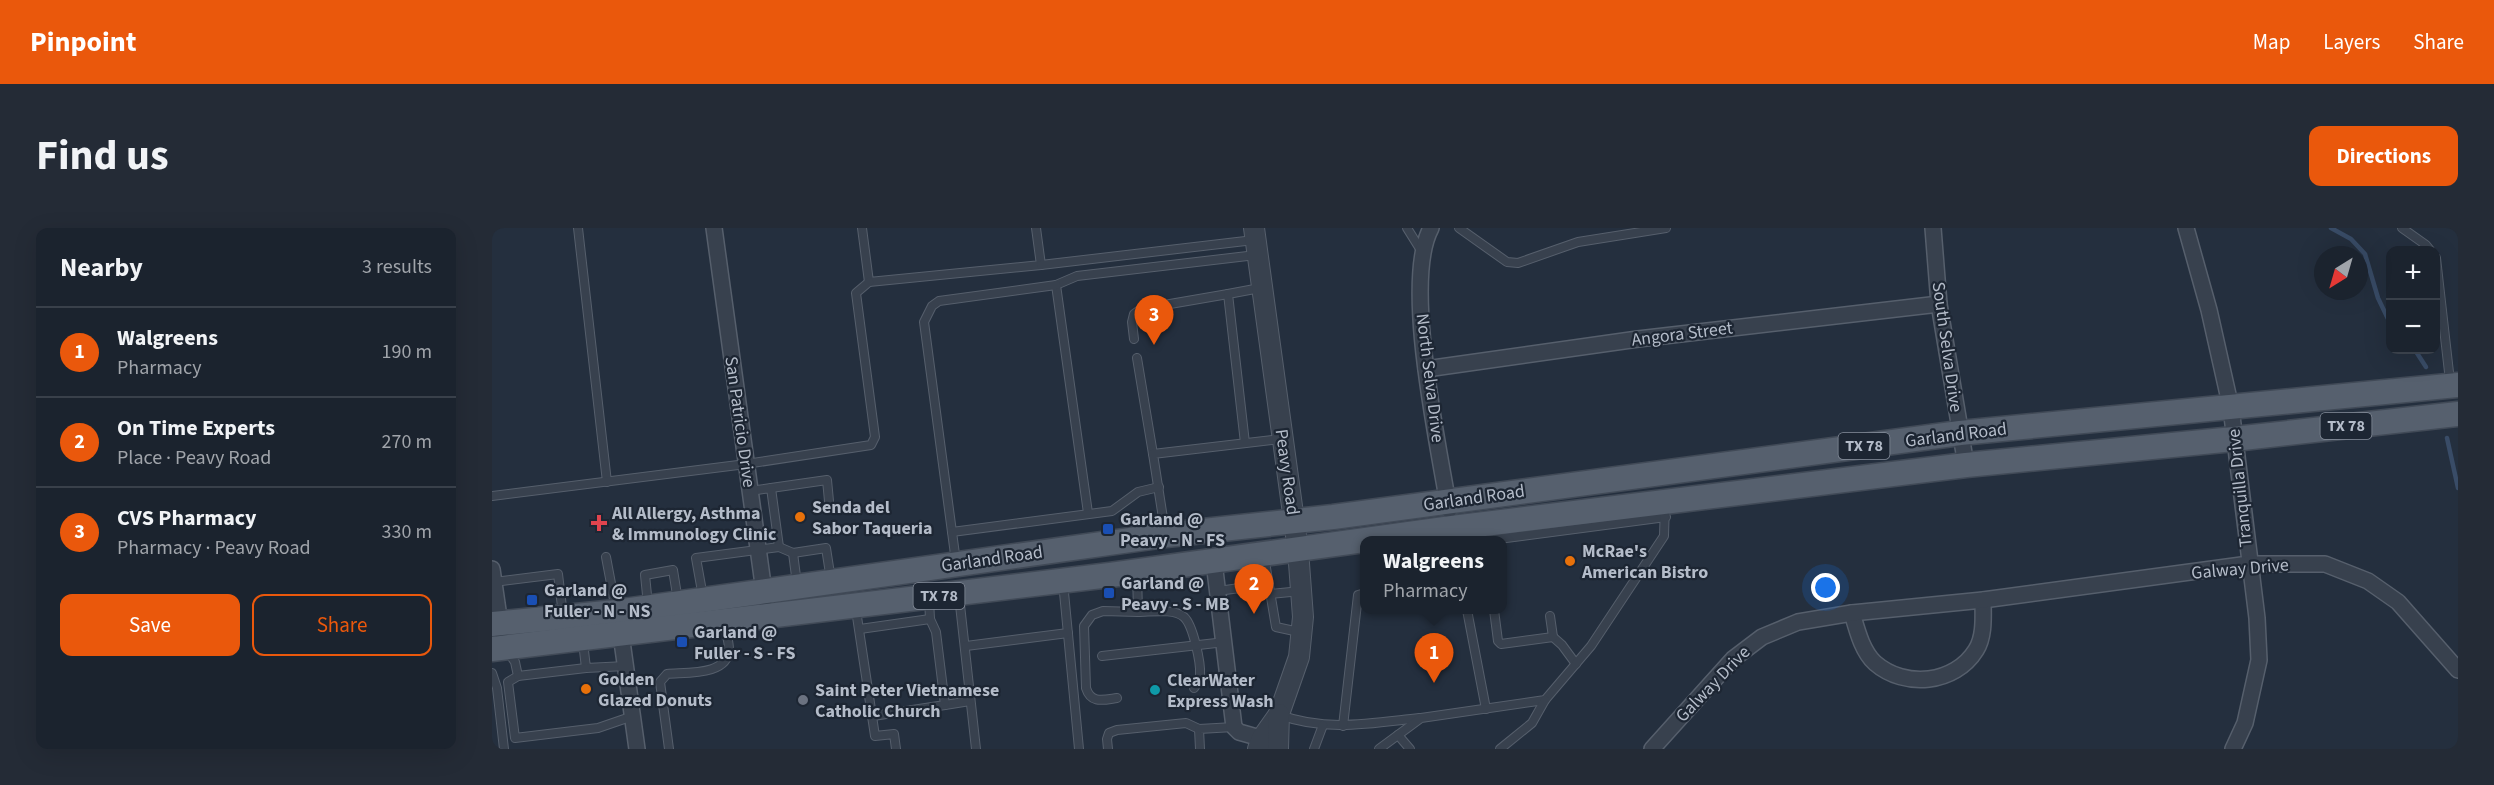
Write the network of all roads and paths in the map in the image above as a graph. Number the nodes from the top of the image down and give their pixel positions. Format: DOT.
graph roads {
  1 [pos="578,228"];
  2 [pos="714,228"];
  3 [pos="862,228"];
  4 [pos="1036,228"];
  5 [pos="1407,228"];
  6 [pos="1431,228"];
  7 [pos="1459,228"];
  8 [pos="1666,228"];
  9 [pos="1933,228"];
  10 [pos="2186,228"];
  11 [pos="2402,228"];
  12 [pos="1255,241"];
  13 [pos="2427,246"];
  14 [pos="1422,253"];
  15 [pos="1041,265"];
  16 [pos="2440,280"];
  17 [pos="868,282"];
  18 [pos="1056,285"];
  19 [pos="1262,287"];
  20 [pos="1228,294"];
  21 [pos="1939,304"];
  22 [pos="1134,339"];
  23 [pos="1137,357"];
  24 [pos="2454,358"];
  25 [pos="1426,369"];
  26 [pos="2454,385"];
  27 [pos="2231,408"];
  28 [pos="2456,414"];
  29 [pos="1960,433"];
  30 [pos="1283,439"];
  31 [pos="2234,439"];
  32 [pos="1245,443"];
  33 [pos="1153,454"];
  34 [pos="746,464"];
  35 [pos="1966,465"];
  36 [pos="607,482"];
  37 [pos="1159,487"];
  38 [pos="771,488"];
  39 [pos="750,491"];
  40 [pos="492,496"];
  41 [pos="829,501"];
  42 [pos="1448,501"];
  43 [pos="1665,510"];
  44 [pos="1088,513"];
  45 [pos="1294,521"];
  46 [pos="1453,531"];
  47 [pos="952,532"];
  48 [pos="1166,535"];
  49 [pos="1485,535"];
  50 [pos="1412,536"];
  51 [pos="1360,542"];
  52 [pos="779,547"];
  53 [pos="758,550"];
  54 [pos="1298,550"];
  55 [pos="793,553"];
  56 [pos="1264,554"];
  57 [pos="606,557"];
  58 [pos="1214,562"];
  59 [pos="956,563"];
  60 [pos="2249,564"];
  61 [pos="1137,572"];
  62 [pos="493,575"];
  63 [pos="831,580"];
  64 [pos="1063,581"];
  65 [pos="797,585"];
  66 [pos="1269,585"];
  67 [pos="764,590"];
  68 [pos="1218,591"];
  69 [pos="1302,591"];
  70 [pos="959,593"];
  71 [pos="1270,594"];
  72 [pos="1360,594"];
  73 [pos="703,598"];
  74 [pos="1983,600"];
  75 [pos="678,602"];
  76 [pos="862,605"];
  77 [pos="648,607"];
  78 [pos="929,608"];
  79 [pos="1138,612"];
  80 [pos="1852,613"];
  81 [pos="1468,614"];
  82 [pos="1495,614"];
  83 [pos="768,615"];
  84 [pos="1550,616"];
  85 [pos="564,617"];
  86 [pos="724,621"];
  87 [pos="619,622"];
  88 [pos="496,624"];
  89 [pos="860,629"];
  90 [pos="1068,633"];
  91 [pos="1303,633"];
  92 [pos="1552,637"];
  93 [pos="582,638"];
  94 [pos="1225,642"];
  95 [pos="966,646"];
  96 [pos="1196,646"];
  97 [pos="498,648"];
  98 [pos="1102,656"];
  99 [pos="1576,664"];
  100 [pos="626,666"];
  101 [pos="586,668"];
  102 [pos="2458,670"];
  103 [pos="492,674"];
  104 [pos="518,676"];
  105 [pos="1194,688"];
  106 [pos="1117,698"];
  107 [pos="1545,700"];
  108 [pos="970,701"];
  109 [pos="945,705"];
  110 [pos="1486,709"];
  111 [pos="1279,714"];
  112 [pos="633,716"];
  113 [pos="873,716"];
  114 [pos="1421,718"];
  115 [pos="1323,725"];
  116 [pos="1343,726"];
  117 [pos="1234,727"];
  118 [pos="1199,729"];
  119 [pos="1398,735"];
  120 [pos="1269,745"];
  121 [pos="504,749"];
  122 [pos="637,749"];
  123 [pos="669,749"];
  124 [pos="896,749"];
  125 [pos="976,749"];
  126 [pos="1080,749"];
  127 [pos="1108,749"];
  128 [pos="1200,749"];
  129 [pos="1314,749"];
  130 [pos="1379,749"];
  131 [pos="1410,749"];
  132 [pos="1500,749"];
  133 [pos="1652,749"];
  134 [pos="2234,749"];
  1 -- 36 [label="lane"];
  2 -- 34 [label="street, San Patricio Drive"];
  3 -- 17 [label="lane"];
  4 -- 15 [label="lane"];
  5 -- 14 [label="lane"];
  6 -- 14 [label="street, North Selva Drive"];
  7 -- 8 [label="lane"];
  9 -- 21 [label="street, South Selva Drive"];
  10 -- 27 [label="street, Tranquilla Drive"];
  11 -- 13 [label="lane"];
  12 -- 15 [label="lane"];
  12 -- 18 [label="lane"];
  12 -- 19 [label="street, Peavy Road"];
  14 -- 25 [label="street, North Selva Drive"];
  15 -- 17 [label="lane"];
  16 -- 24 [label="lane"];
  17 -- 34 [label="lane"];
  18 -- 44 [label="lane"];
  18 -- 47 [label="lane"];
  19 -- 20 [label="lane"];
  19 -- 30 [label="street, Peavy Road"];
  20 -- 22 [label="lane"];
  20 -- 32 [label="lane"];
  21 -- 25 [label="street, Angora Street"];
  21 -- 29 [label="street, South Selva Drive"];
  23 -- 33 [label="lane"];
  24 -- 26 [label="lane"];
  25 -- 42 [label="street, North Selva Drive"];
  26 -- 27 [label="main road, Garland Road / TX 78"];
  26 -- 28 [label="main road"];
  27 -- 29 [label="main road, Garland Road / TX 78"];
  27 -- 31 [label="street, Tranquilla Drive"];
  28 -- 31 [label="main road, Garland Road / TX 78"];
  29 -- 35 [label="street, South Selva Drive"];
  29 -- 42 [label="main road, Garland Road / TX 78"];
  30 -- 32 [label="lane"];
  30 -- 45 [label="street, Peavy Road"];
  31 -- 35 [label="main road, Garland Road / TX 78"];
  31 -- 60 [label="street, Tranquilla Drive"];
  32 -- 33 [label="lane"];
  33 -- 37 [label="lane"];
  34 -- 36 [label="lane"];
  34 -- 39 [label="street, San Patricio Drive"];
  35 -- 43 [label="main road, Garland Road / TX 78"];
  36 -- 40 [label="lane"];
  37 -- 44 [label="lane"];
  37 -- 48 [label="lane"];
  38 -- 39 [label="lane"];
  38 -- 41 [label="lane"];
  38 -- 52 [label="lane"];
  39 -- 53 [label="street, San Patricio Drive"];
  42 -- 45 [label="main road, Garland Road / TX 78"];
  42 -- 46 [label="street, North Selva Drive"];
  43 -- 49 [label="main road, Garland Road / TX 78"];
  43 -- 99 [label="lane"];
  44 -- 47 [label="lane"];
  45 -- 48 [label="main road, Garland Road / TX 78"];
  45 -- 54 [label="street, Peavy Road"];
  46 -- 49 [label="main road, Garland Road / TX 78"];
  46 -- 50 [label="main road, Garland Road / TX 78"];
  47 -- 59 [label="lane"];
  48 -- 59 [label="main road, Garland Road / TX 78"];
  51 -- 54 [label="main road, Garland Road / TX 78"];
  52 -- 53 [label="lane"];
  52 -- 55 [label="lane"];
  53 -- 67 [label="street, San Patricio Drive"];
  53 -- 73 [label="lane"];
  54 -- 56 [label="main road, Garland Road / TX 78"];
  54 -- 69 [label="street, Peavy Road"];
  55 -- 63 [label="lane"];
  55 -- 65 [label="lane"];
  56 -- 58 [label="main road, Garland Road / TX 78"];
  56 -- 66 [label="lane"];
  57 -- 87 [label="lane"];
  58 -- 61 [label="main road, Garland Road / TX 78"];
  58 -- 68 [label="street"];
  59 -- 63 [label="main road, Garland Road / TX 78"];
  59 -- 76 [label="main road"];
  60 -- 74 [label="street, Galway Drive"];
  60 -- 102 [label="street, Galway Drive"];
  60 -- 134 [label="street, Tranquilla Drive"];
  61 -- 64 [label="main road, Garland Road / TX 78"];
  61 -- 79 [label="lane"];
  62 -- 85 [label="lane"];
  62 -- 88 [label="street"];
  63 -- 65 [label="main road, Garland Road / TX 78"];
  64 -- 70 [label="main road, Garland Road / TX 78"];
  64 -- 90 [label="lane"];
  65 -- 67 [label="main road, Garland Road / TX 78"];
  66 -- 68 [label="lane"];
  66 -- 71 [label="lane"];
  67 -- 73 [label="main road, Garland Road / TX 78"];
  67 -- 83 [label="street, San Patricio Drive"];
  68 -- 94 [label="street"];
  69 -- 71 [label="lane"];
  69 -- 91 [label="street, Peavy Road"];
  70 -- 78 [label="main road, Garland Road / TX 78"];
  70 -- 95 [label="lane"];
  71 -- 91 [label="lane"];
  72 -- 116 [label="lane"];
  73 -- 75 [label="main road, Garland Road / TX 78"];
  74 -- 80 [label="street, Galway Drive"];
  74 -- 80 [label="street"];
  75 -- 77 [label="main road, Garland Road / TX 78"];
  75 -- 77 [label="lane"];
  76 -- 78 [label="main road, Garland Road / TX 78"];
  76 -- 83 [label="main road, Garland Road / TX 78"];
  76 -- 89 [label="lane"];
  77 -- 87 [label="main road, Garland Road / TX 78"];
  78 -- 89 [label="lane"];
  78 -- 109 [label="lane"];
  79 -- 96 [label="lane"];
  79 -- 106 [label="lane"];
  80 -- 133 [label="street, Galway Drive"];
  81 -- 110 [label="lane"];
  82 -- 92 [label="lane"];
  83 -- 86 [label="main road, Garland Road / TX 78"];
  84 -- 92 [label="lane"];
  85 -- 87 [label="main road, Garland Road / TX 78"];
  85 -- 88 [label="main road, Garland Road / TX 78"];
  86 -- 87 [label="main road, Garland Road / TX 78"];
  86 -- 123 [label="lane"];
  87 -- 93 [label="main road, Garland Road / TX 78"];
  87 -- 100 [label="street"];
  88 -- 97 [label="street"];
  89 -- 113 [label="lane"];
  90 -- 95 [label="lane"];
  90 -- 126 [label="lane"];
  91 -- 111 [label="street, Peavy Road"];
  92 -- 99 [label="lane"];
  93 -- 97 [label="main road, Garland Road / TX 78"];
  93 -- 101 [label="lane"];
  94 -- 96 [label="lane"];
  94 -- 117 [label="street"];
  95 -- 108 [label="lane"];
  96 -- 98 [label="lane"];
  96 -- 105 [label="lane"];
  97 -- 104 [label="lane"];
  99 -- 107 [label="lane"];
  100 -- 101 [label="lane"];
  100 -- 112 [label="street"];
  101 -- 104 [label="lane"];
  103 -- 121 [label="lane"];
  104 -- 112 [label="lane"];
  107 -- 110 [label="lane"];
  107 -- 132 [label="lane"];
  108 -- 109 [label="lane"];
  108 -- 125 [label="lane"];
  109 -- 113 [label="lane"];
  110 -- 114 [label="lane"];
  111 -- 115 [label="lane"];
  111 -- 120 [label="street, Peavy Road"];
  112 -- 122 [label="street"];
  113 -- 124 [label="lane"];
  114 -- 116 [label="lane"];
  114 -- 119 [label="lane"];
  115 -- 116 [label="lane"];
  115 -- 129 [label="lane"];
  117 -- 118 [label="lane"];
  117 -- 120 [label="street, Peavy Road"];
  118 -- 127 [label="lane"];
  118 -- 128 [label="lane"];
  119 -- 130 [label="lane"];
  119 -- 131 [label="lane"];
}
